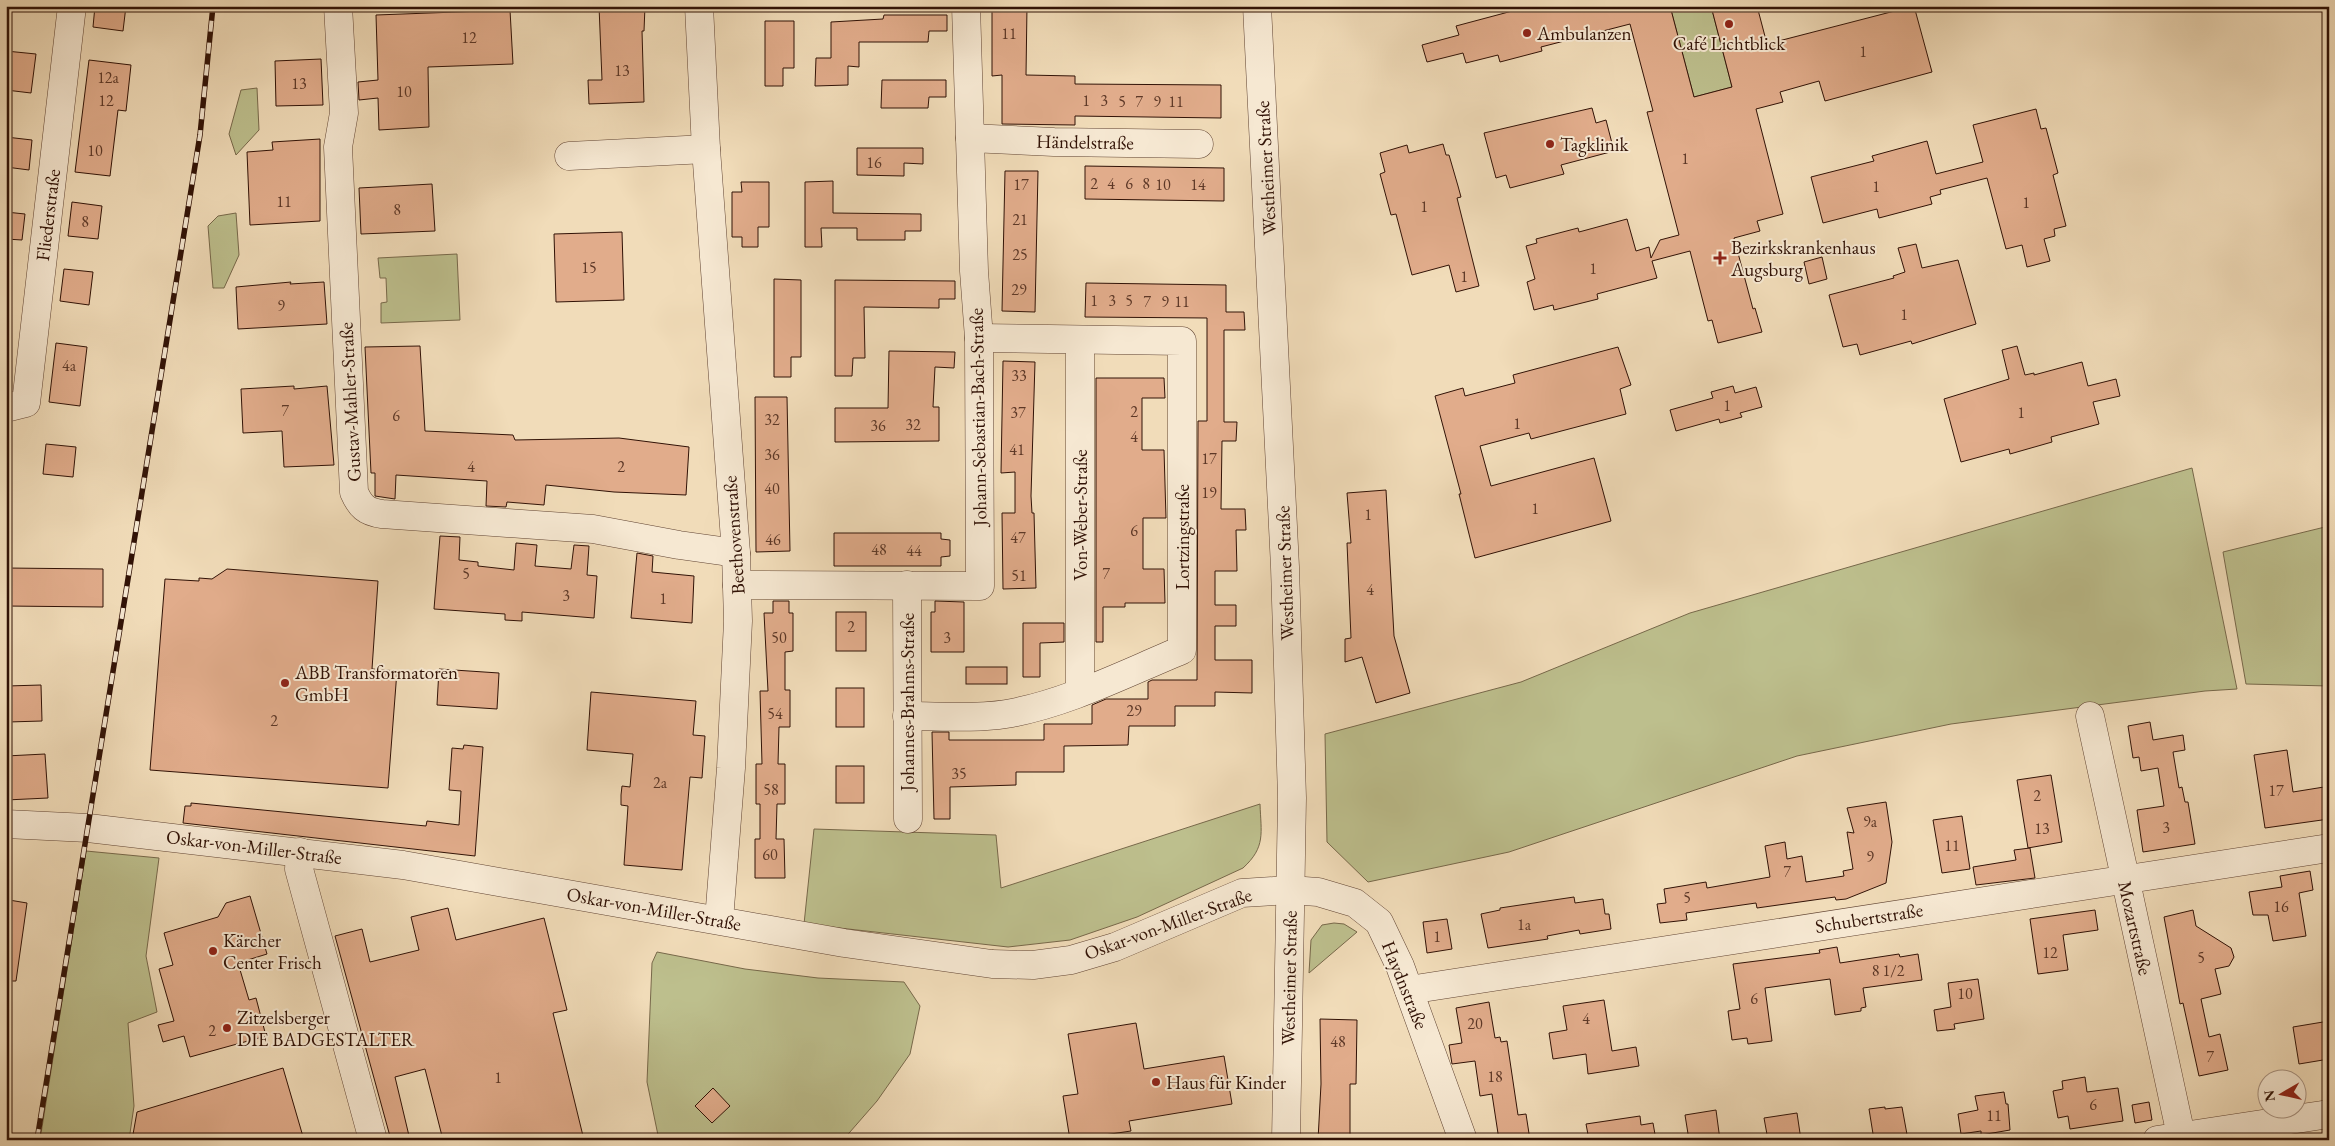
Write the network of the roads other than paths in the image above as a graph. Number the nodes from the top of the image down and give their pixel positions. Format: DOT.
graph roads {
  1 [pos="72,6"];
  2 [pos="338,6"];
  3 [pos="699,6"];
  4 [pos="966,6"];
  5 [pos="1257,6"];
  6 [pos="970,138"];
  7 [pos="1199,144"];
  8 [pos="706,149"];
  9 [pos="569,156"];
  10 [pos="979,338"];
  11 [pos="1080,340"];
  12 [pos="6,408"];
  13 [pos="736,553"];
  14 [pos="737,585"];
  15 [pos="907,585"];
  16 [pos="1080,691"];
  17 [pos="907,716"];
  18 [pos="2090,716"];
  19 [pos="908,819"];
  20 [pos="6,824"];
  21 [pos="2329,848"];
  22 [pos="300,852"];
  23 [pos="2124,879"];
  24 [pos="1290,890"];
  25 [pos="719,920"];
  26 [pos="1409,990"];
  27 [pos="2329,1114"];
  28 [pos="2174,1139"];
  29 [pos="373,1140"];
  30 [pos="1286,1140"];
  31 [pos="1463,1140"];
  1 -- 12 [label="street, Fliederstraße"];
  2 -- 13 [label="street, Gustav-Mahler-Straße"];
  3 -- 8 [label="street, Beethovenstraße"];
  4 -- 6 [label="street, Johann-Sebastian-Bach-Straße"];
  5 -- 24 [label="street, Westheimer Straße"];
  6 -- 7 [label="street, Händelstraße"];
  6 -- 10 [label="street, Johann-Sebastian-Bach-Straße"];
  8 -- 9 [label="street"];
  8 -- 13 [label="street, Beethovenstraße"];
  10 -- 11 [label="street, Lortzingstraße"];
  10 -- 15 [label="street, Johann-Sebastian-Bach-Straße"];
  11 -- 16 [label="street, Von-Weber-Straße"];
  11 -- 16 [label="street, Lortzingstraße"];
  13 -- 14 [label="street, Beethovenstraße"];
  14 -- 15 [label="street, Johann-Sebastian-Bach-Straße"];
  14 -- 25 [label="street, Beethovenstraße"];
  15 -- 17 [label="street, Johannes-Brahms-Straße"];
  16 -- 17 [label="street, Lortzingstraße"];
  17 -- 19 [label="street, Johannes-Brahms-Straße"];
  18 -- 23 [label="street, Mozartstraße"];
  20 -- 22 [label="street, Oskar-von-Miller-Straße"];
  21 -- 23 [label="street, Schubertstraße"];
  22 -- 25 [label="street, Oskar-von-Miller-Straße"];
  22 -- 29 [label="street"];
  23 -- 26 [label="street, Schubertstraße"];
  23 -- 28 [label="street, Mozartstraße"];
  24 -- 25 [label="street, Oskar-von-Miller-Straße"];
  24 -- 26 [label="street, Haydnstraße"];
  24 -- 30 [label="street, Westheimer Straße"];
  26 -- 31 [label="street, Haydnstraße"];
  27 -- 28 [label="street"];
}
